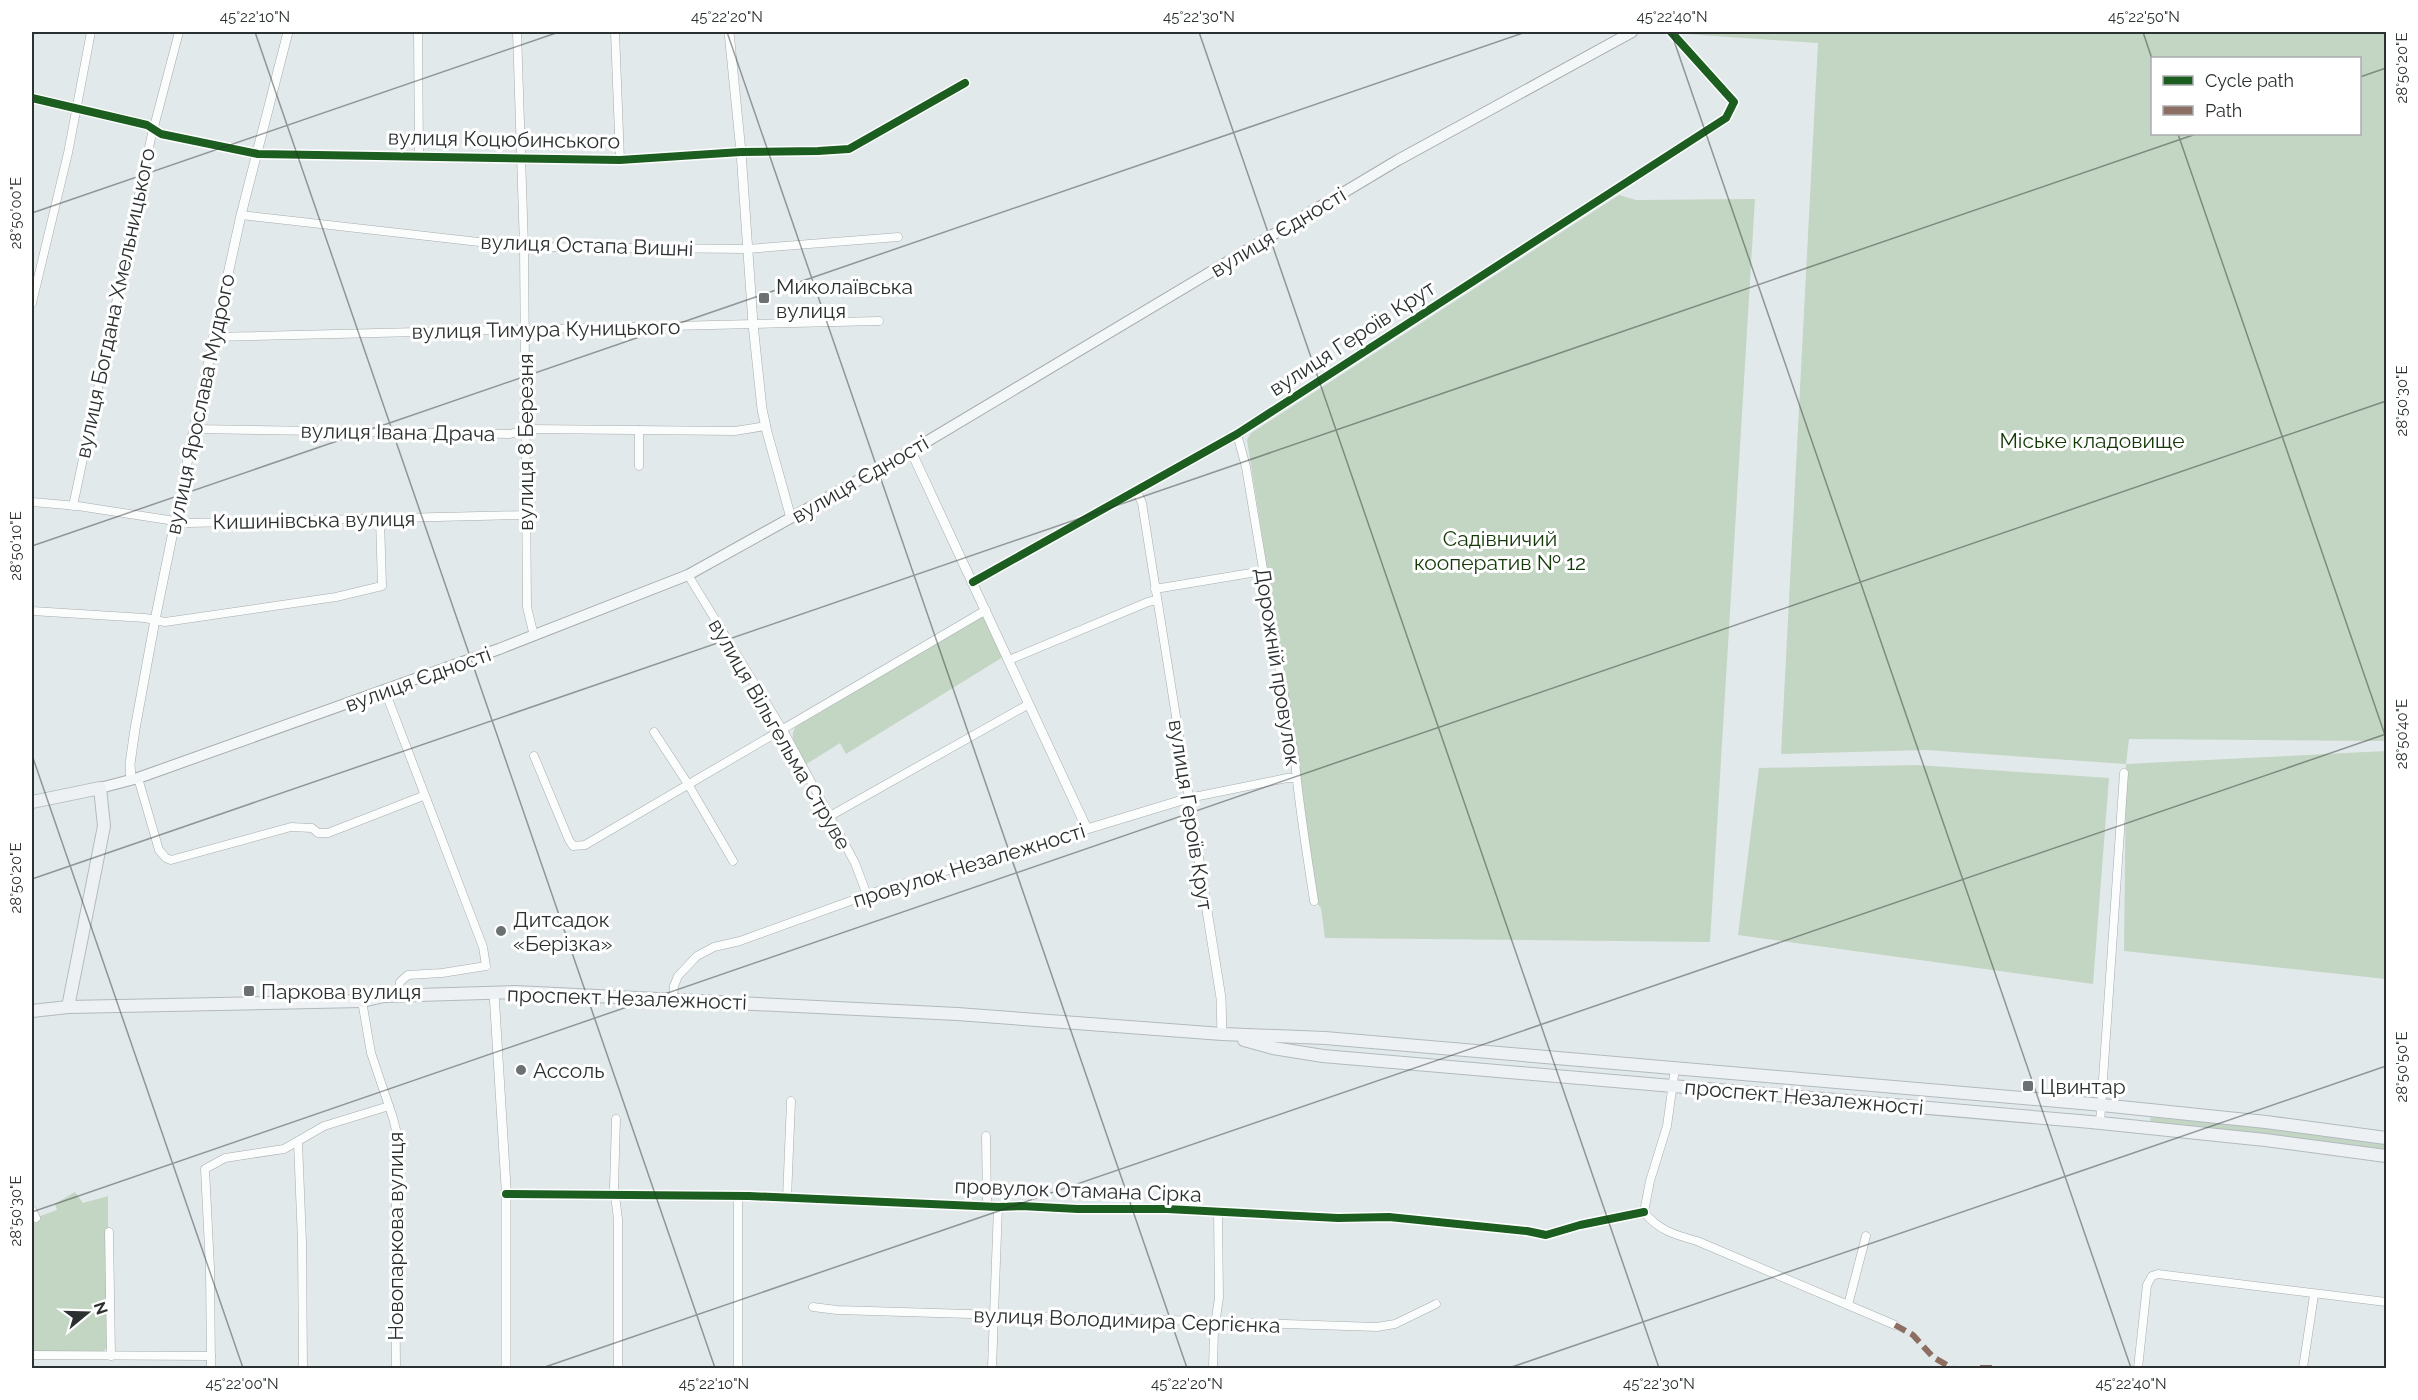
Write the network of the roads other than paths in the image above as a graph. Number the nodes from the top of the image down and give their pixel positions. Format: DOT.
graph roads {
  1 [pos="91,32"];
  2 [pos="178,32"];
  3 [pos="288,32"];
  4 [pos="418,32"];
  5 [pos="517,32"];
  6 [pos="615,32"];
  7 [pos="729,32"];
  8 [pos="1632,32"];
  9 [pos="1671,32"];
  10 [pos="965,83"];
  11 [pos="32,98"];
  12 [pos="78,109"];
  13 [pos="153,129"];
  14 [pos="741,152"];
  15 [pos="258,154"];
  16 [pos="419,156"];
  17 [pos="522,158"];
  18 [pos="620,160"];
  19 [pos="241,215"];
  20 [pos="897,237"];
  21 [pos="524,247"];
  22 [pos="747,249"];
  23 [pos="32,303"];
  24 [pos="879,321"];
  25 [pos="753,324"];
  26 [pos="524,330"];
  27 [pos="213,337"];
  28 [pos="765,426"];
  29 [pos="194,429"];
  30 [pos="639,430"];
  31 [pos="525,431"];
  32 [pos="1237,434"];
  33 [pos="911,451"];
  34 [pos="639,466"];
  35 [pos="1136,490"];
  36 [pos="32,502"];
  37 [pos="73,506"];
  38 [pos="525,515"];
  39 [pos="791,518"];
  40 [pos="380,519"];
  41 [pos="175,520"];
  42 [pos="1263,571"];
  43 [pos="688,575"];
  44 [pos="973,582"];
  45 [pos="1155,589"];
  46 [pos="1157,600"];
  47 [pos="986,610"];
  48 [pos="32,611"];
  49 [pos="155,620"];
  50 [pos="534,636"];
  51 [pos="1009,660"];
  52 [pos="385,691"];
  53 [pos="1029,704"];
  54 [pos="781,728"];
  55 [pos="654,732"];
  56 [pos="534,756"];
  57 [pos="2124,773"];
  58 [pos="1295,778"];
  59 [pos="135,779"];
  60 [pos="688,784"];
  61 [pos="100,788"];
  62 [pos="423,796"];
  63 [pos="1189,798"];
  64 [pos="32,802"];
  65 [pos="830,816"];
  66 [pos="1087,829"];
  67 [pos="733,861"];
  68 [pos="867,895"];
  69 [pos="1314,901"];
  70 [pos="494,993"];
  71 [pos="398,995"];
  72 [pos="673,999"];
  73 [pos="362,1001"];
  74 [pos="68,1007"];
  75 [pos="32,1011"];
  76 [pos="1222,1034"];
  77 [pos="1318,1038"];
  78 [pos="1316,1055"];
  79 [pos="1675,1068"];
  80 [pos="1673,1086"];
  81 [pos="790,1101"];
  82 [pos="2102,1105"];
  83 [pos="389,1106"];
  84 [pos="616,1119"];
  85 [pos="2100,1123"];
  86 [pos="986,1136"];
  87 [pos="2386,1138"];
  88 [pos="298,1142"];
  89 [pos="2386,1156"];
  90 [pos="506,1194"];
  91 [pos="615,1195"];
  92 [pos="738,1196"];
  93 [pos="787,1198"];
  94 [pos="987,1206"];
  95 [pos="998,1207"];
  96 [pos="1644,1212"];
  97 [pos="1218,1213"];
  98 [pos="109,1232"];
  99 [pos="1866,1236"];
  100 [pos="2314,1294"];
  101 [pos="2386,1302"];
  102 [pos="1436,1304"];
  103 [pos="1848,1305"];
  104 [pos="813,1307"];
  105 [pos="993,1315"];
  106 [pos="1216,1322"];
  107 [pos="1895,1325"];
  108 [pos="32,1355"];
  109 [pos="111,1356"];
  110 [pos="211,1356"];
  111 [pos="211,1368"];
  112 [pos="303,1368"];
  113 [pos="396,1368"];
  114 [pos="506,1368"];
  115 [pos="618,1368"];
  116 [pos="738,1368"];
  117 [pos="992,1368"];
  118 [pos="1213,1368"];
  119 [pos="2138,1368"];
  120 [pos="2303,1368"];
  1 -- 12 [label="street"];
  2 -- 13 [label="street, вулиця Богдана Хмельницького"];
  3 -- 15 [label="street, вулиця Ярослава Мудрого"];
  4 -- 16 [label="street"];
  5 -- 17 [label="street, вулиця 8 Березня"];
  6 -- 18 [label="street"];
  7 -- 14 [label="street"];
  8 -- 33 [label="main road, вулиця Єдності"];
  9 -- 32 [label="street, вулиця Героїв Крут"];
  10 -- 14 [label="street, вулиця Коцюбинського"];
  11 -- 12 [label="street, вулиця Коцюбинського"];
  12 -- 13 [label="street, вулиця Коцюбинського"];
  12 -- 23 [label="street"];
  13 -- 15 [label="street, вулиця Коцюбинського"];
  13 -- 37 [label="street, вулиця Богдана Хмельницького"];
  14 -- 18 [label="street, вулиця Коцюбинського"];
  14 -- 22 [label="street"];
  15 -- 16 [label="street, вулиця Коцюбинського"];
  15 -- 19 [label="street, вулиця Ярослава Мудрого"];
  16 -- 17 [label="street, вулиця Коцюбинського"];
  17 -- 18 [label="street, вулиця Коцюбинського"];
  17 -- 21 [label="street, вулиця 8 Березня"];
  19 -- 21 [label="street, вулиця Остапа Вишні"];
  19 -- 27 [label="street, вулиця Ярослава Мудрого"];
  20 -- 22 [label="street, вулиця Остапа Вишні"];
  21 -- 22 [label="street, вулиця Остапа Вишні"];
  21 -- 26 [label="street, вулиця 8 Березня"];
  22 -- 25 [label="street"];
  24 -- 25 [label="street, вулиця Тимура Куницького"];
  25 -- 26 [label="street, вулиця Тимура Куницького"];
  25 -- 28 [label="street"];
  26 -- 27 [label="street, вулиця Тимура Куницького"];
  26 -- 31 [label="street, вулиця 8 Березня"];
  27 -- 29 [label="street, вулиця Ярослава Мудрого"];
  28 -- 30 [label="street, вулиця Івана Драча"];
  28 -- 39 [label="street"];
  29 -- 31 [label="street, вулиця Івана Драча"];
  29 -- 41 [label="street, вулиця Ярослава Мудрого"];
  30 -- 31 [label="street, вулиця Івана Драча"];
  30 -- 34 [label="street"];
  31 -- 38 [label="street, вулиця 8 Березня"];
  32 -- 35 [label="street, вулиця Героїв Крут"];
  32 -- 42 [label="street, Дорожній провулок"];
  33 -- 39 [label="main road, вулиця Єдності"];
  33 -- 44 [label="street"];
  35 -- 44 [label="street, вулиця Героїв Крут"];
  35 -- 45 [label="street, вулиця Героїв Крут"];
  36 -- 37 [label="street, Кишинівська вулиця"];
  37 -- 41 [label="street, Кишинівська вулиця"];
  38 -- 40 [label="street, Кишинівська вулиця"];
  38 -- 50 [label="street, вулиця 8 Березня"];
  39 -- 43 [label="main road, вулиця Єдності"];
  40 -- 41 [label="street, Кишинівська вулиця"];
  40 -- 49 [label="street"];
  41 -- 49 [label="street, вулиця Ярослава Мудрого"];
  42 -- 45 [label="street"];
  42 -- 58 [label="street, Дорожній провулок"];
  43 -- 50 [label="main road, вулиця Єдності"];
  43 -- 54 [label="street, вулиця Вільгельма Струве"];
  44 -- 47 [label="street"];
  45 -- 46 [label="street, вулиця Героїв Крут"];
  46 -- 51 [label="street"];
  46 -- 63 [label="street, вулиця Героїв Крут"];
  47 -- 51 [label="street"];
  47 -- 54 [label="street"];
  48 -- 49 [label="street"];
  49 -- 59 [label="street, вулиця Ярослава Мудрого"];
  50 -- 52 [label="main road, вулиця Єдності"];
  51 -- 53 [label="street"];
  52 -- 59 [label="main road, вулиця Єдності"];
  52 -- 62 [label="street"];
  53 -- 65 [label="street"];
  53 -- 66 [label="street"];
  54 -- 60 [label="street"];
  54 -- 65 [label="street, вулиця Вільгельма Струве"];
  55 -- 60 [label="street"];
  56 -- 60 [label="street"];
  57 -- 82 [label="street"];
  58 -- 63 [label="street, провулок Незалежності"];
  58 -- 69 [label="street, Дорожній провулок"];
  59 -- 61 [label="main road, вулиця Єдності"];
  59 -- 62 [label="street"];
  60 -- 67 [label="street"];
  61 -- 64 [label="main road, вулиця Єдності"];
  61 -- 74 [label="main road"];
  62 -- 71 [label="street"];
  63 -- 66 [label="street, провулок Незалежності"];
  63 -- 76 [label="street, вулиця Героїв Крут"];
  65 -- 68 [label="street, вулиця Вільгельма Струве"];
  66 -- 68 [label="street, провулок Незалежності"];
  68 -- 72 [label="street, провулок Незалежності"];
  70 -- 71 [label="main road, проспект Незалежності"];
  70 -- 72 [label="main road, проспект Незалежності"];
  70 -- 90 [label="street"];
  71 -- 73 [label="main road, проспект Незалежності"];
  72 -- 76 [label="main road, проспект Незалежності"];
  73 -- 74 [label="main road, проспект Незалежності"];
  73 -- 83 [label="street, Новопаркова вулиця"];
  74 -- 75 [label="main road, проспект Незалежності"];
  76 -- 77 [label="main road, проспект Незалежності"];
  76 -- 78 [label="main road, проспект Незалежності"];
  77 -- 78 [label="main road"];
  77 -- 79 [label="main road, проспект Незалежності"];
  78 -- 80 [label="main road, проспект Незалежності"];
  79 -- 80 [label="street"];
  79 -- 82 [label="main road, проспект Незалежності"];
  80 -- 85 [label="main road, проспект Незалежності"];
  80 -- 96 [label="street"];
  81 -- 93 [label="street"];
  82 -- 85 [label="street"];
  82 -- 87 [label="main road, проспект Незалежності"];
  83 -- 88 [label="street"];
  83 -- 113 [label="street, Новопаркова вулиця"];
  84 -- 91 [label="street"];
  85 -- 89 [label="main road, проспект Незалежності"];
  86 -- 94 [label="street"];
  88 -- 110 [label="street"];
  88 -- 112 [label="street"];
  90 -- 91 [label="street, провулок Отамана Сірка"];
  90 -- 114 [label="street"];
  91 -- 92 [label="street, провулок Отамана Сірка"];
  91 -- 115 [label="street"];
  92 -- 93 [label="street, провулок Отамана Сірка"];
  92 -- 116 [label="street"];
  93 -- 94 [label="street, провулок Отамана Сірка"];
  94 -- 95 [label="street, провулок Отамана Сірка"];
  95 -- 97 [label="street, провулок Отамана Сірка"];
  95 -- 105 [label="street"];
  96 -- 97 [label="street, провулок Отамана Сірка"];
  96 -- 103 [label="street"];
  97 -- 106 [label="street"];
  98 -- 109 [label="street"];
  99 -- 103 [label="street"];
  100 -- 101 [label="street"];
  100 -- 119 [label="street"];
  100 -- 120 [label="street"];
  102 -- 106 [label="street, вулиця Володимира Сергієнка"];
  103 -- 107 [label="street"];
  104 -- 105 [label="street, вулиця Володимира Сергієнка"];
  105 -- 106 [label="street, вулиця Володимира Сергієнка"];
  105 -- 117 [label="street"];
  106 -- 118 [label="street"];
  108 -- 109 [label="street"];
  109 -- 110 [label="street"];
  110 -- 111 [label="street"];
}
